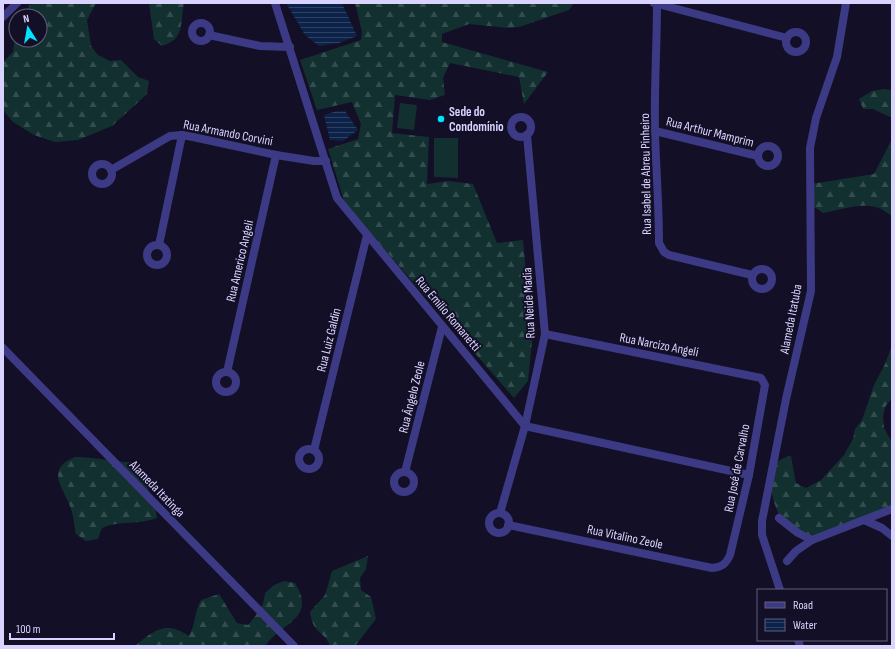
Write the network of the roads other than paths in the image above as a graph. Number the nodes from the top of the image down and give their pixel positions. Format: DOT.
graph roads {
  1 [pos="17,3"];
  2 [pos="275,3"];
  3 [pos="656,3"];
  4 [pos="846,3"];
  5 [pos="3,17"];
  6 [pos="209,35"];
  7 [pos="787,38"];
  8 [pos="290,47"];
  9 [pos="655,131"];
  10 [pos="182,135"];
  11 [pos="527,135"];
  12 [pos="276,155"];
  13 [pos="758,156"];
  14 [pos="326,161"];
  15 [pos="111,170"];
  16 [pos="367,235"];
  17 [pos="158,245"];
  18 [pos="752,275"];
  19 [pos="442,327"];
  20 [pos="545,334"];
  21 [pos="3,348"];
  22 [pos="227,372"];
  23 [pos="765,385"];
  24 [pos="525,426"];
  25 [pos="314,450"];
  26 [pos="405,472"];
  27 [pos="749,475"];
  28 [pos="892,509"];
  29 [pos="500,513"];
  30 [pos="779,518"];
  31 [pos="864,520"];
  32 [pos="508,525"];
  33 [pos="892,536"];
  34 [pos="812,540"];
  35 [pos="730,555"];
  36 [pos="787,561"];
  37 [pos="780,589"];
  38 [pos="294,646"];
  1 -- 5 [label="street"];
  2 -- 8 [label="street, Rua Emilio Romanetti"];
  3 -- 7 [label="street"];
  3 -- 9 [label="street, Rua Isabel de Abreu Pinheiro"];
  4 -- 37 [label="street, Alameda Itatuba"];
  6 -- 8 [label="street"];
  8 -- 14 [label="street, Rua Emilio Romanetti"];
  9 -- 13 [label="street, Rua Arthur Mamprim"];
  9 -- 18 [label="street, Rua Isabel de Abreu Pinheiro"];
  10 -- 12 [label="street, Rua Armando Corvini"];
  10 -- 15 [label="street, Rua Armando Corvini"];
  10 -- 17 [label="street"];
  11 -- 20 [label="street, Rua Neide Madia"];
  12 -- 14 [label="street, Rua Armando Corvini"];
  12 -- 22 [label="street, Rua Americo Angeli"];
  14 -- 16 [label="street, Rua Emilio Romanetti"];
  16 -- 19 [label="street, Rua Emilio Romanetti"];
  16 -- 25 [label="street, Rua Luiz Galdin"];
  19 -- 24 [label="street, Rua Emilio Romanetti"];
  19 -- 26 [label="street, Rua Ângelo Zeole"];
  20 -- 23 [label="street, Rua Narcizo Angeli"];
  20 -- 24 [label="street, Rua Neide Madia"];
  21 -- 38 [label="street, Alameda Itatinga"];
  23 -- 27 [label="street, Rua José de Carvalho"];
  24 -- 27 [label="street"];
  24 -- 29 [label="street, Rua Neide Madia"];
  27 -- 35 [label="street, Rua José de Carvalho"];
  28 -- 31 [label="street"];
  29 -- 32 [label="street"];
  29 -- 32 [label="street, Rua Vitalino Zeole"];
  30 -- 34 [label="street"];
  31 -- 33 [label="street"];
  31 -- 34 [label="street"];
  32 -- 35 [label="street, Rua Vitalino Zeole"];
  34 -- 36 [label="street"];
}
